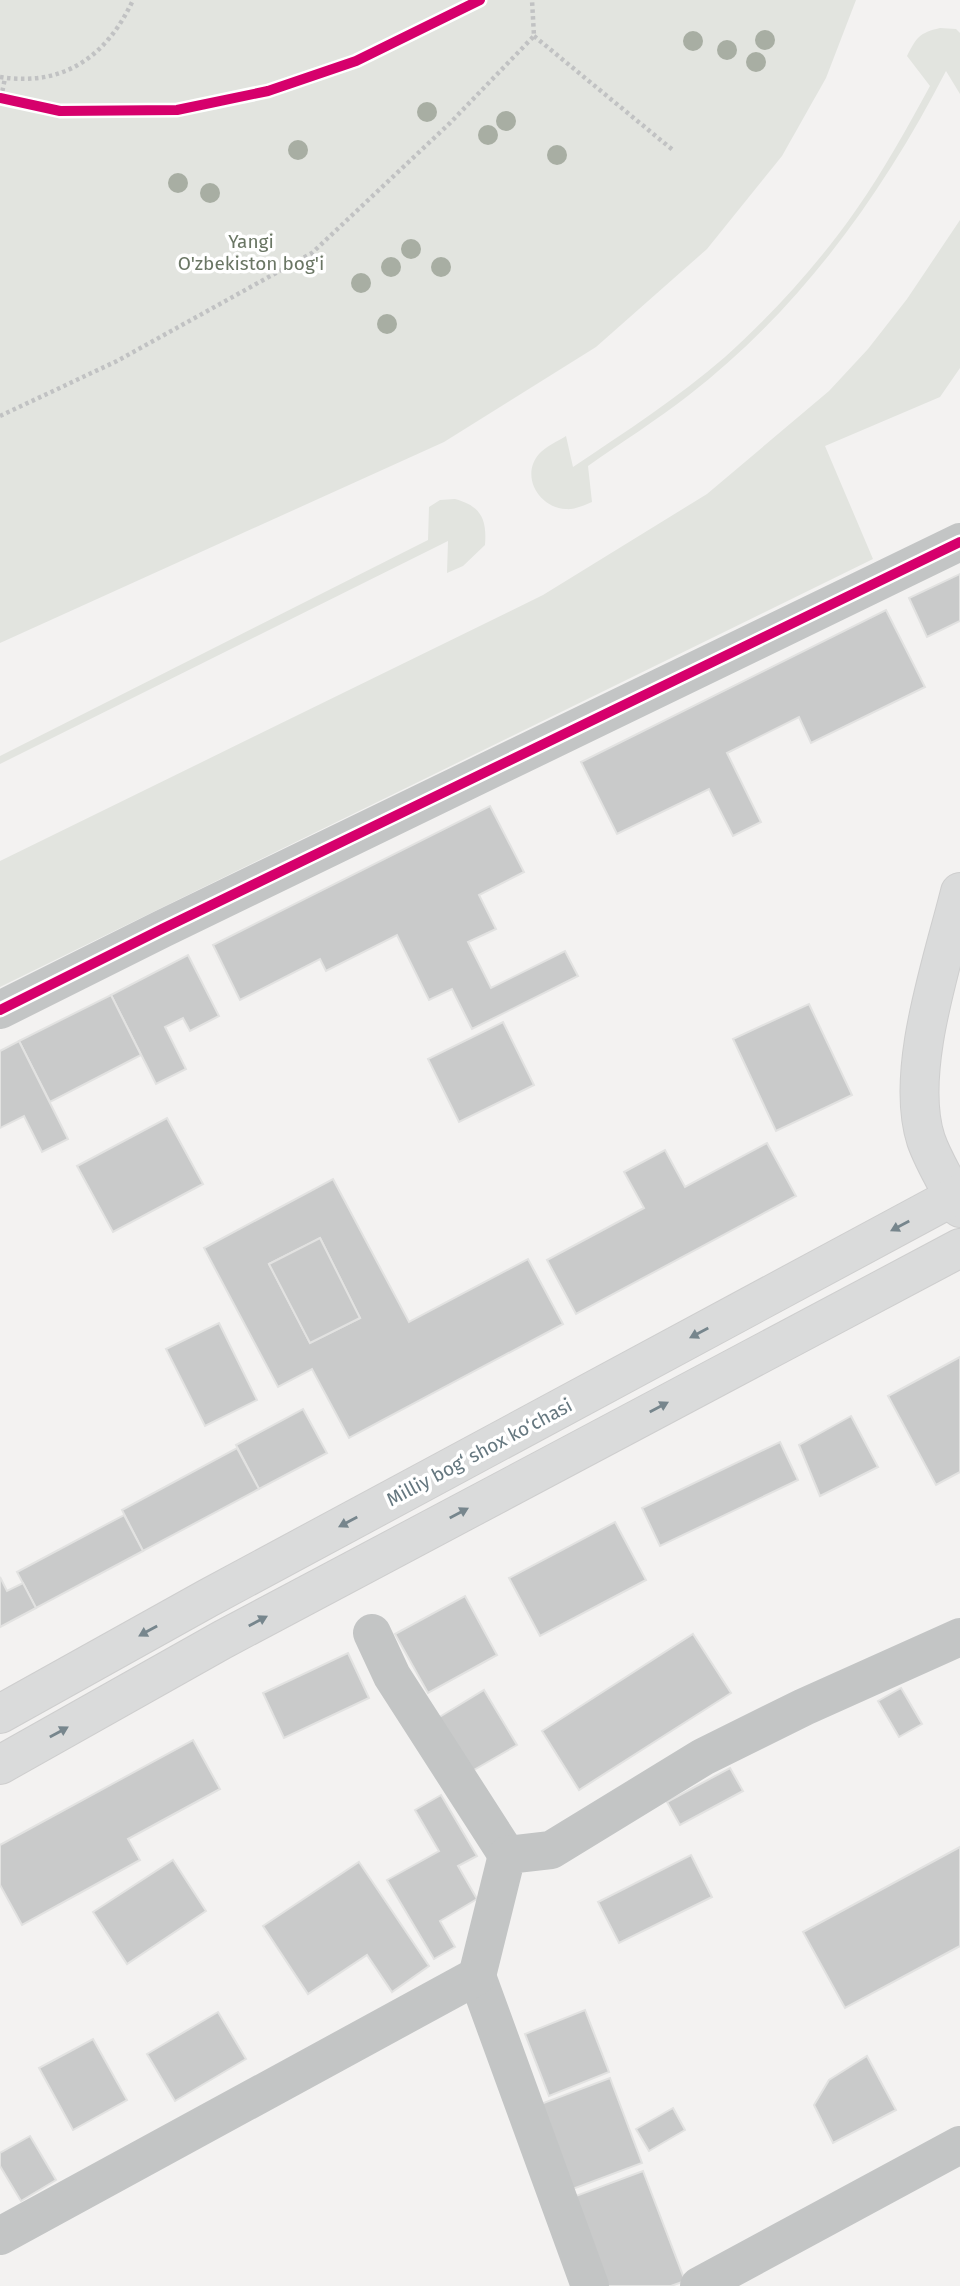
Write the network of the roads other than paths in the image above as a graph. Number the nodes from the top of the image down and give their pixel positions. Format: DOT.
graph roads {
  1 [pos="960,542"];
  2 [pos="960,892"];
  3 [pos="0,1010"];
  4 [pos="958,1199"];
  5 [pos="960,1248"];
  6 [pos="372,1633"];
  7 [pos="960,1637"];
  8 [pos="0,1714"];
  9 [pos="0,1765"];
  10 [pos="507,1855"];
  11 [pos="477,1976"];
  12 [pos="960,2145"];
  13 [pos="0,2236"];
  14 [pos="590,2286"];
  15 [pos="699,2286"];
  1 -- 3 [label="street"];
  2 -- 4 [label="main road"];
  4 -- 8 [label="main road, Milliy bog‘ shox ko‘chasi, one-way"];
  9 -- 5 [label="main road, one-way"];
  6 -- 10 [label="street"];
  7 -- 10 [label="street"];
  10 -- 11 [label="street"];
  11 -- 13 [label="street"];
  11 -- 14 [label="street"];
  12 -- 15 [label="street"];
}
